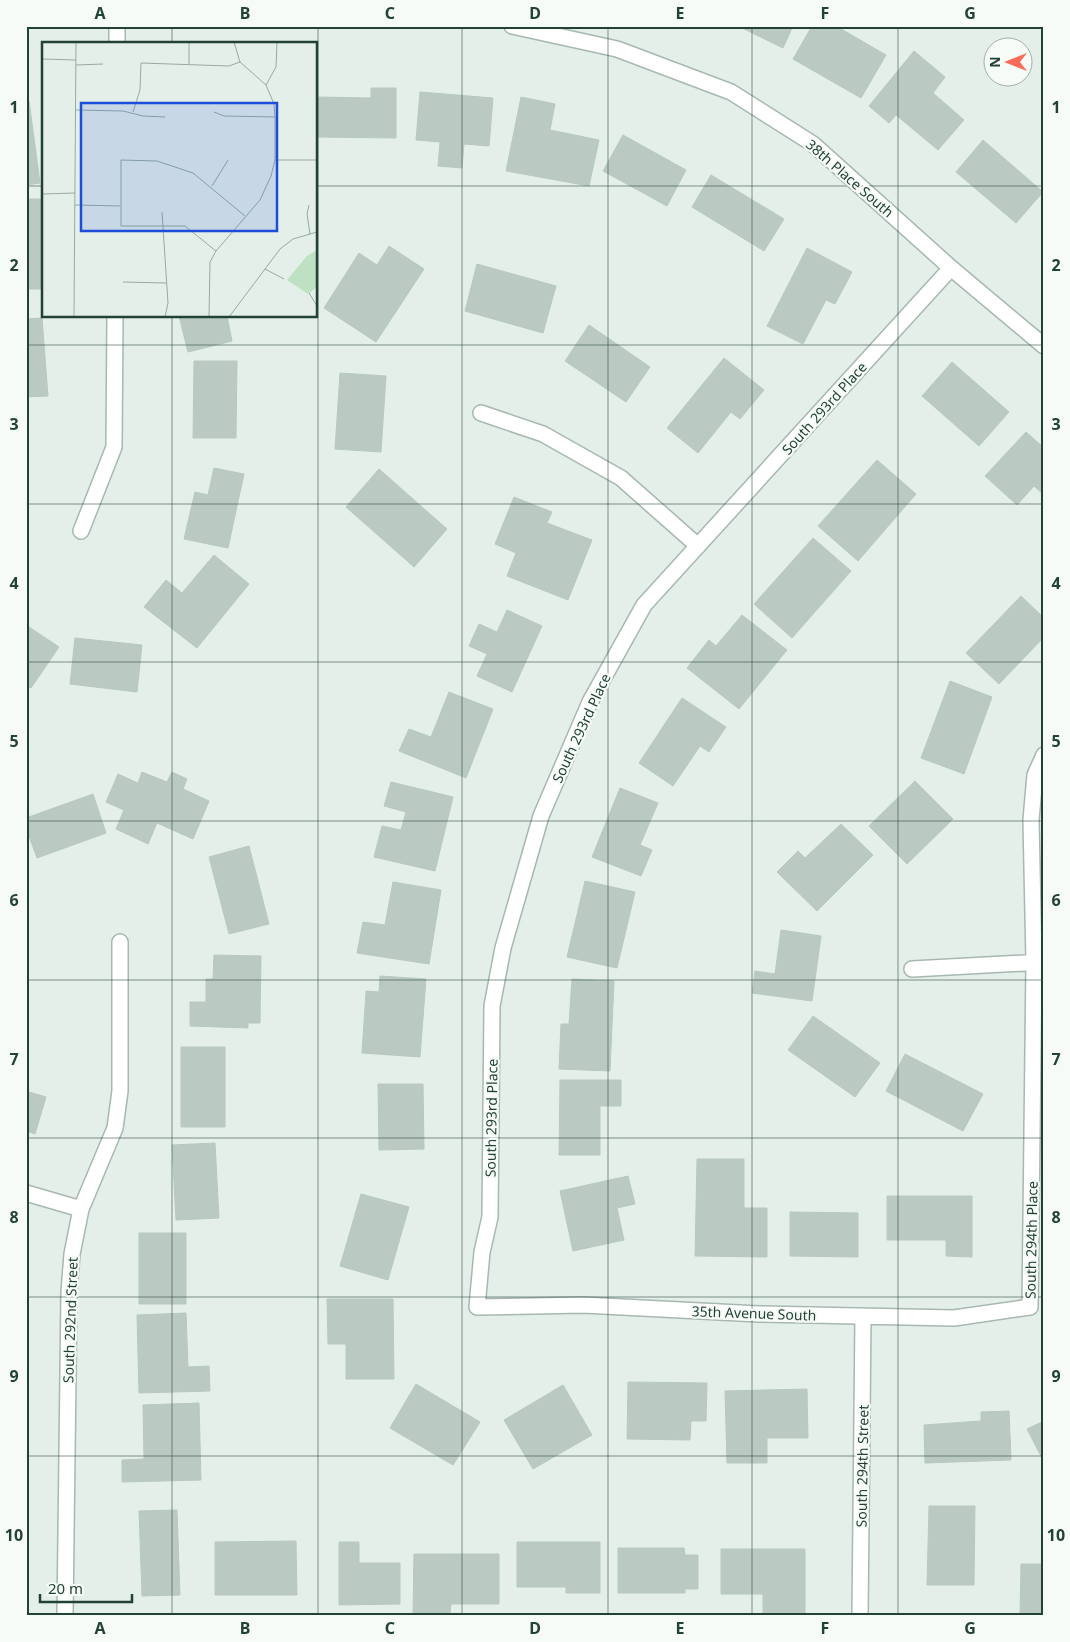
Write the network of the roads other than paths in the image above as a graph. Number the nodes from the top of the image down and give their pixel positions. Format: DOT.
graph roads {
  1 [pos="117,26"];
  2 [pos="512,26"];
  3 [pos="116,42"];
  4 [pos="951,268"];
  5 [pos="115,318"];
  6 [pos="1044,346"];
  7 [pos="481,413"];
  8 [pos="81,531"];
  9 [pos="698,546"];
  10 [pos="1044,755"];
  11 [pos="120,942"];
  12 [pos="1039,962"];
  13 [pos="912,969"];
  14 [pos="26,1193"];
  15 [pos="81,1209"];
  16 [pos="477,1307"];
  17 [pos="1030,1307"];
  18 [pos="863,1316"];
  19 [pos="65,1616"];
  20 [pos="860,1616"];
  1 -- 3 [label="street"];
  2 -- 4 [label="street, 38th Place South"];
  4 -- 6 [label="street, 38th Place South"];
  4 -- 9 [label="street, South 293rd Place"];
  5 -- 8 [label="street"];
  7 -- 9 [label="street"];
  9 -- 16 [label="street, South 293rd Place"];
  10 -- 12 [label="street, South 294th Place"];
  11 -- 15 [label="street, South 292nd Street"];
  12 -- 13 [label="street"];
  12 -- 17 [label="street, South 294th Place"];
  14 -- 15 [label="street"];
  15 -- 19 [label="street, South 292nd Street"];
  16 -- 18 [label="street, 35th Avenue South"];
  17 -- 18 [label="street, 35th Avenue South"];
  18 -- 20 [label="street, South 294th Street"];
}
